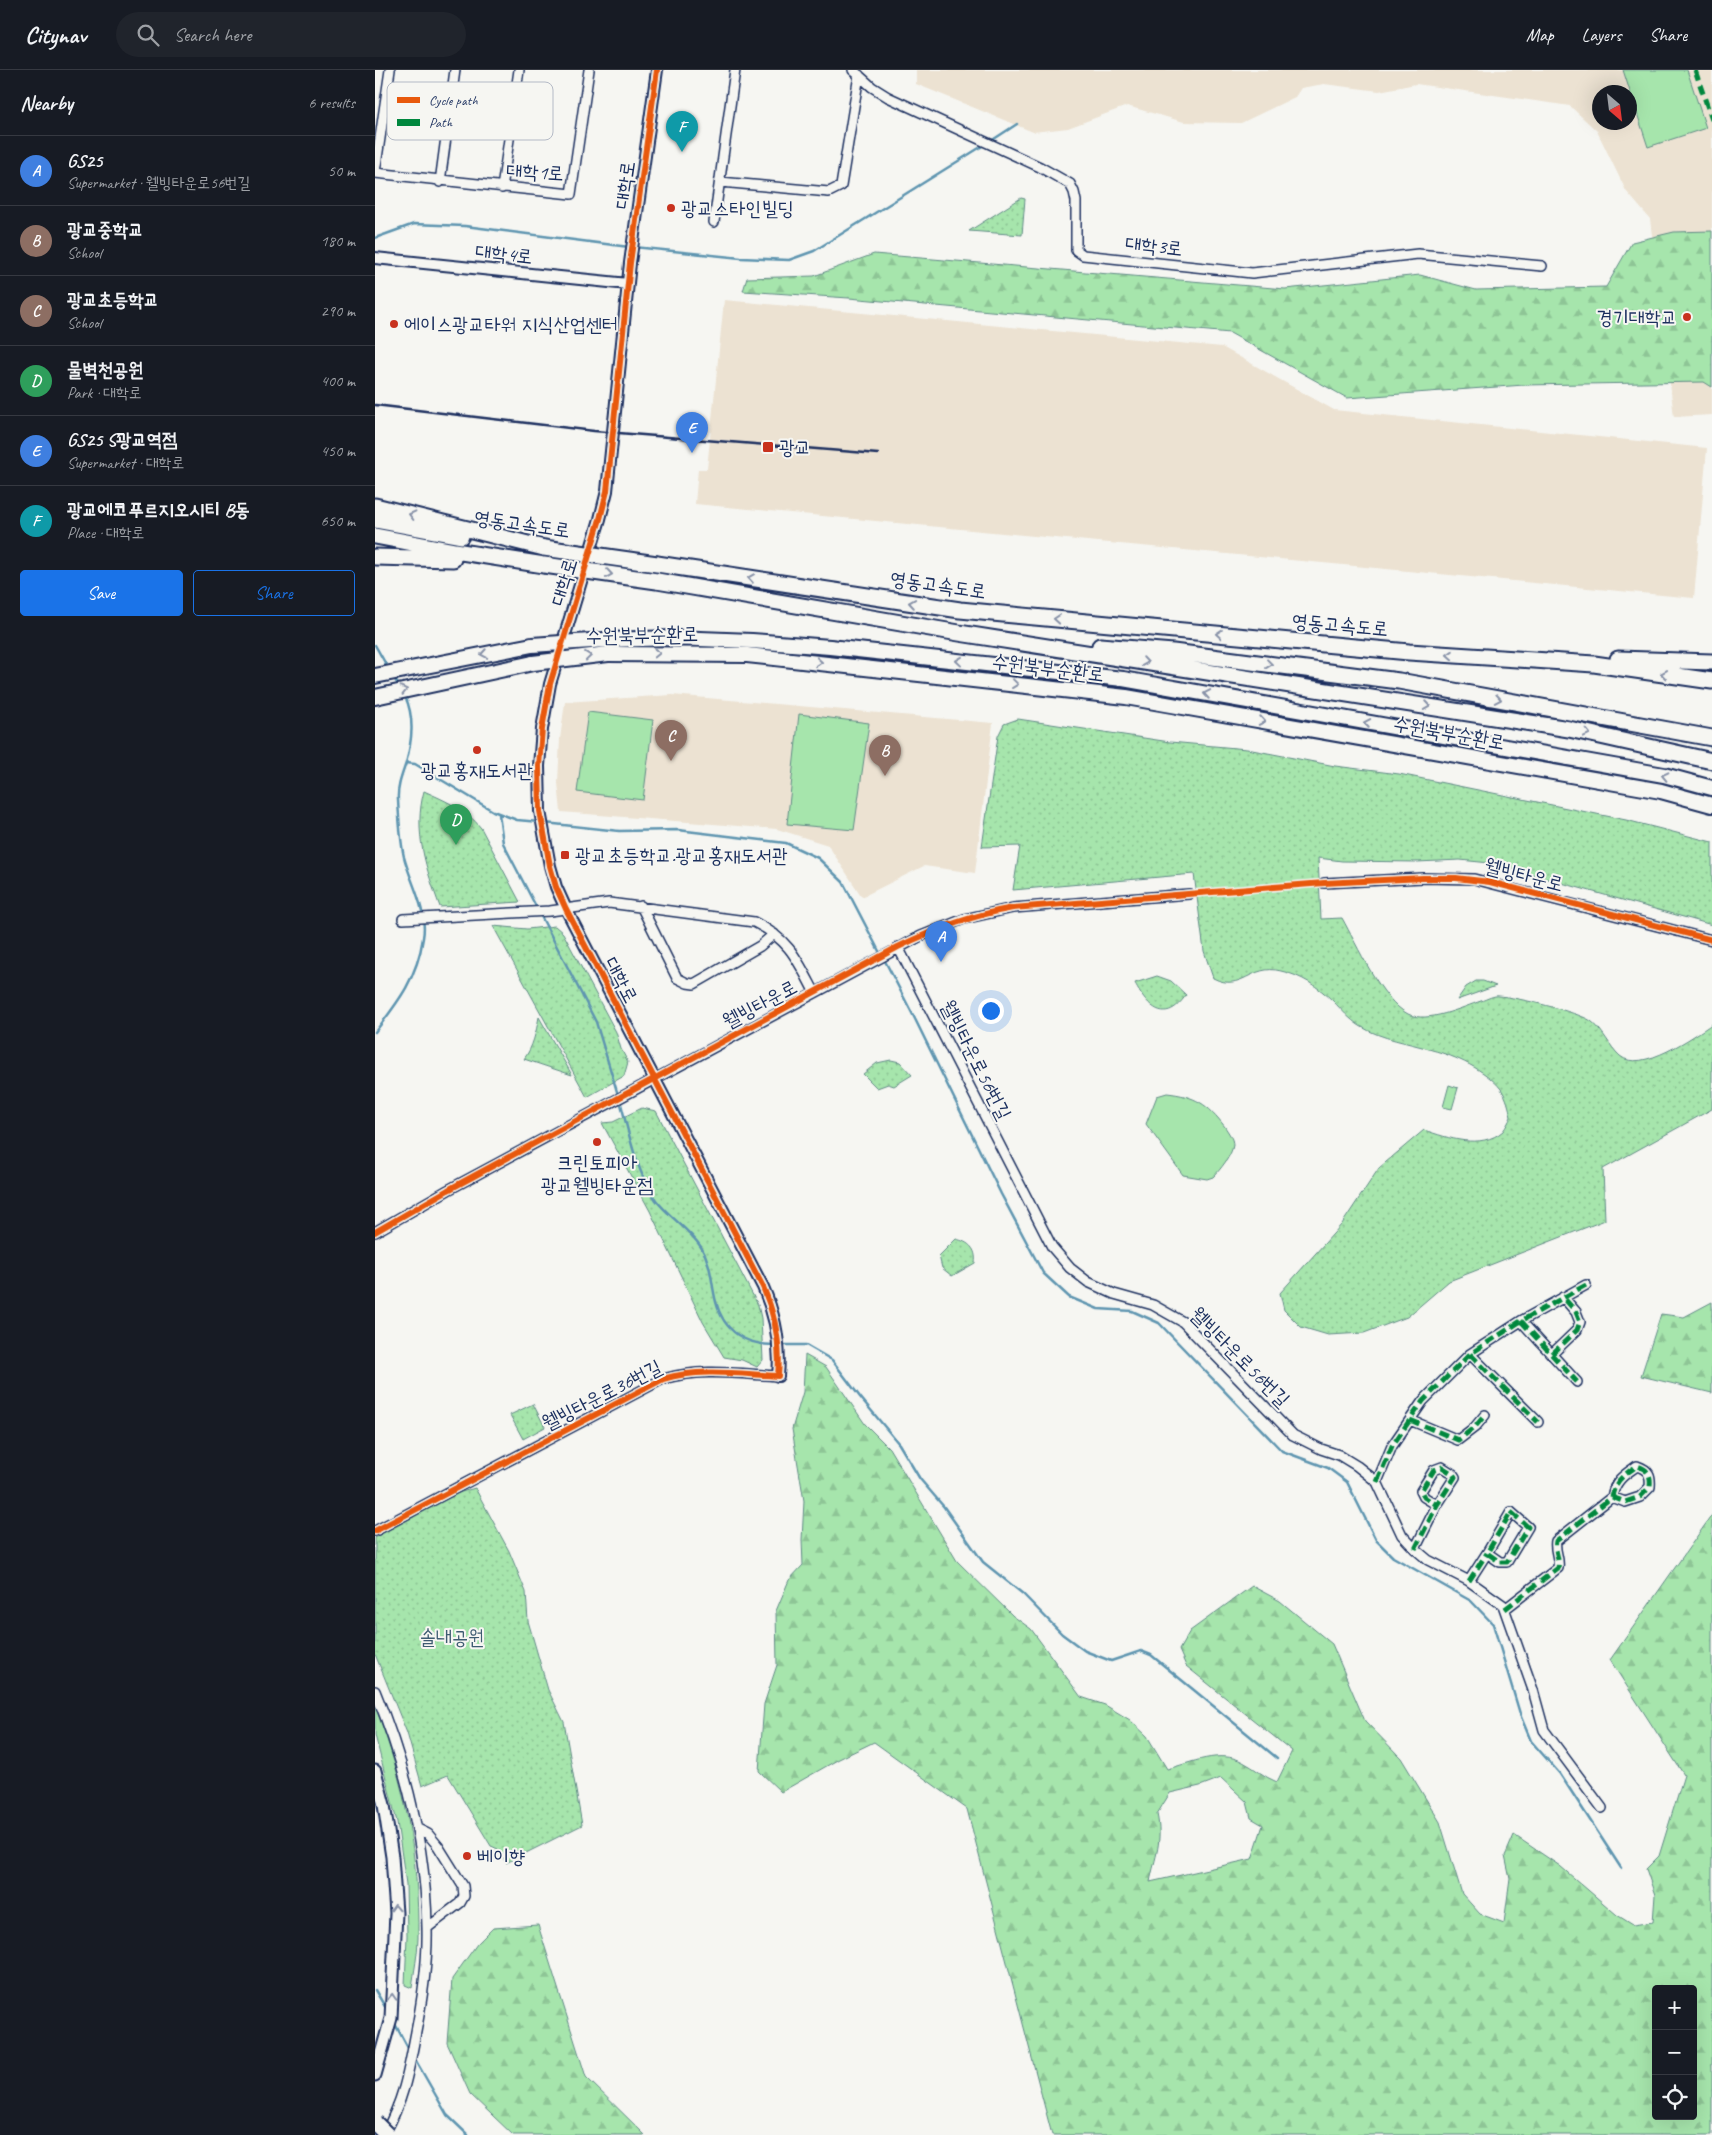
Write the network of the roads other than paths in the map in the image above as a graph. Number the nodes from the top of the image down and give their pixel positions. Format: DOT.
graph roads {
  1 [pos="589,70"];
  2 [pos="657,70"];
  3 [pos="735,70"];
  4 [pos="856,73"];
  5 [pos="387,91"];
  6 [pos="445,140"];
  7 [pos="509,140"];
  8 [pos="375,173"];
  9 [pos="439,182"];
  10 [pos="720,182"];
  11 [pos="502,188"];
  12 [pos="714,222"];
  13 [pos="375,258"];
  14 [pos="1542,266"];
  15 [pos="629,284"];
  16 [pos="375,506"];
  17 [pos="375,520"];
  18 [pos="375,536"];
  19 [pos="544,548"];
  20 [pos="375,557"];
  21 [pos="544,565"];
  22 [pos="959,633"];
  23 [pos="1499,658"];
  24 [pos="1712,662"];
  25 [pos="375,676"];
  26 [pos="1712,681"];
  27 [pos="375,696"];
  28 [pos="1712,738"];
  29 [pos="1712,761"];
  30 [pos="1712,788"];
  31 [pos="1712,805"];
  32 [pos="1324,883"];
  33 [pos="1189,894"];
  34 [pos="641,906"];
  35 [pos="566,909"];
  36 [pos="403,919"];
  37 [pos="774,934"];
  38 [pos="1712,940"];
  39 [pos="898,948"];
  40 [pos="815,993"];
  41 [pos="655,1079"];
  42 [pos="375,1232"];
  43 [pos="1586,1285"];
  44 [pos="1563,1297"];
  45 [pos="1521,1321"];
  46 [pos="1471,1354"];
  47 [pos="1552,1354"];
  48 [pos="778,1376"];
  49 [pos="1577,1382"];
  50 [pos="1485,1415"];
  51 [pos="1410,1420"];
  52 [pos="1538,1422"];
  53 [pos="1377,1482"];
  54 [pos="1612,1497"];
  55 [pos="1437,1505"];
  56 [pos="375,1531"];
  57 [pos="1415,1549"];
  58 [pos="1487,1553"];
  59 [pos="1469,1581"];
  60 [pos="1505,1609"];
  61 [pos="375,1691"];
  62 [pos="375,1771"];
  63 [pos="1602,1808"];
  64 [pos="418,1829"];
  65 [pos="427,1928"];
  66 [pos="375,2075"];
  67 [pos="375,2123"];
  68 [pos="385,2135"];
  1 -- 11 [label="street, 대학1로"];
  2 -- 15 [label="street, 대학로"];
  3 -- 10 [label="street"];
  4 -- 10 [label="street"];
  4 -- 14 [label="street, 대학3로"];
  5 -- 8 [label="street"];
  6 -- 9 [label="street"];
  7 -- 11 [label="street"];
  8 -- 9 [label="street, 대학1로"];
  9 -- 11 [label="street, 대학1로"];
  10 -- 12 [label="street"];
  13 -- 15 [label="street, 대학4로"];
  15 -- 35 [label="street, 대학로"];
  19 -- 16 [label="highway, one-way"];
  17 -- 19 [label="highway, 영동고속도로"];
  18 -- 21 [label="highway, 영동고속도로"];
  23 -- 19 [label="highway, 영동고속도로, one-way, bridge"];
  20 -- 21 [label="highway"];
  21 -- 22 [label="highway, 영동고속도로, one-way, bridge"];
  22 -- 28 [label="highway, 영동고속도로, one-way"];
  22 -- 29 [label="highway, 영동고속도로, one-way"];
  23 -- 24 [label="highway, 영동고속도로"];
  26 -- 23 [label="highway, 영동고속도로, one-way"];
  30 -- 25 [label="highway, 수원북부순환로, one-way, bridge"];
  27 -- 31 [label="highway, 수원북부순환로, one-way, bridge"];
  32 -- 38 [label="street, 웰빙타운로"];
  33 -- 39 [label="street, 웰빙타운로"];
  34 -- 35 [label="street"];
  34 -- 37 [label="street"];
  34 -- 37 [label="street"];
  35 -- 36 [label="street"];
  35 -- 41 [label="street, 대학로"];
  37 -- 40 [label="street"];
  39 -- 40 [label="street, 웰빙타운로"];
  39 -- 53 [label="street, 웰빙타운로56번길"];
  40 -- 41 [label="street, 웰빙타운로"];
  41 -- 42 [label="street, 웰빙타운로"];
  41 -- 48 [label="street, 웰빙타운로36번길"];
  43 -- 44 [label="street"];
  44 -- 45 [label="street"];
  44 -- 47 [label="street"];
  45 -- 46 [label="street"];
  45 -- 47 [label="street"];
  46 -- 51 [label="street"];
  46 -- 52 [label="street"];
  47 -- 49 [label="street"];
  48 -- 56 [label="street, 웰빙타운로36번길"];
  50 -- 51 [label="street"];
  51 -- 53 [label="street"];
  53 -- 57 [label="street, 웰빙타운로56번길"];
  54 -- 54 [label="street"];
  54 -- 60 [label="street"];
  55 -- 57 [label="street"];
  57 -- 59 [label="street, 웰빙타운로56번길"];
  58 -- 58 [label="street"];
  58 -- 59 [label="street"];
  59 -- 60 [label="street, 웰빙타운로56번길"];
  60 -- 63 [label="street"];
  61 -- 64 [label="street"];
  66 -- 62 [label="main road, one-way"];
  64 -- 65 [label="street"];
  64 -- 65 [label="street"];
  65 -- 68 [label="street"];
  67 -- 68 [label="highway, bridge"];
}
